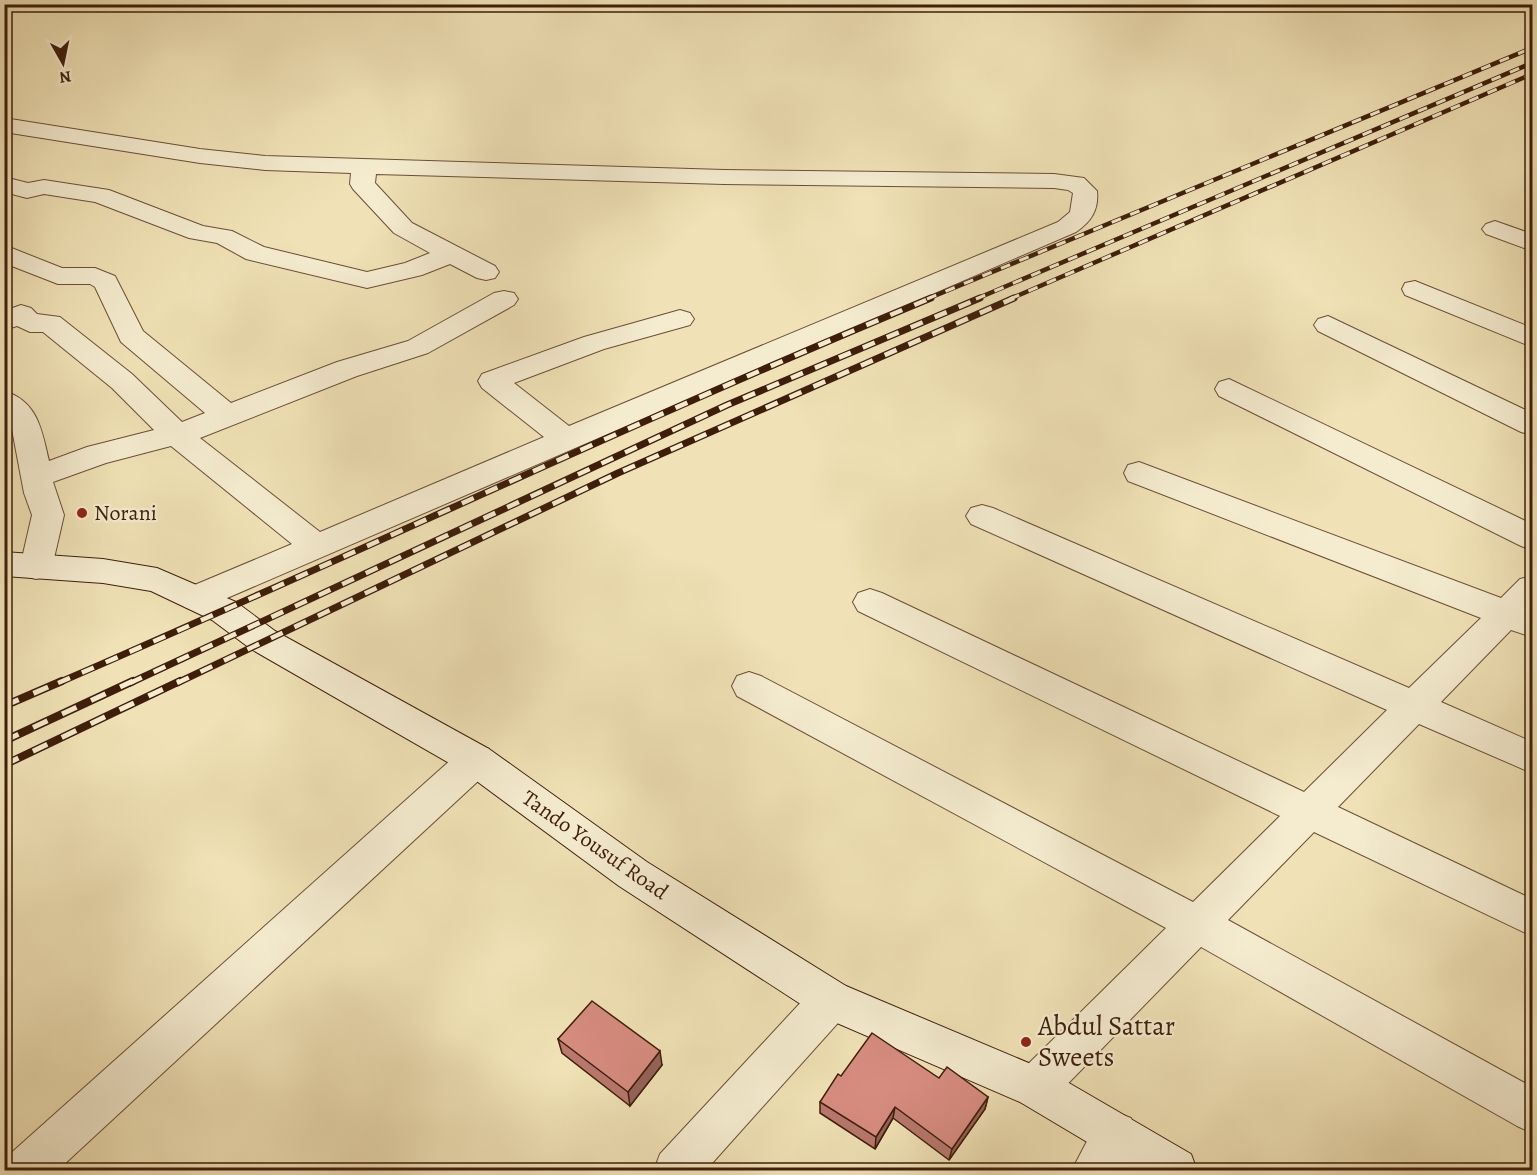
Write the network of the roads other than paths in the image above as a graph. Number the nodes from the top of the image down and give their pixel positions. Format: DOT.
graph roads {
  1 [pos="4,125"];
  2 [pos="364,168"];
  3 [pos="4,184"];
  4 [pos="1496,229"];
  5 [pos="1533,243"];
  6 [pos="4,253"];
  7 [pos="449,255"];
  8 [pos="486,272"];
  9 [pos="1415,289"];
  10 [pos="504,298"];
  11 [pos="680,319"];
  12 [pos="4,321"];
  13 [pos="1328,325"];
  14 [pos="1533,338"];
  15 [pos="1229,389"];
  16 [pos="4,401"];
  17 [pos="226,415"];
  18 [pos="1533,425"];
  19 [pos="176,434"];
  20 [pos="566,439"];
  21 [pos="1139,473"];
  22 [pos="38,476"];
  23 [pos="982,516"];
  24 [pos="1533,538"];
  25 [pos="316,546"];
  26 [pos="15,567"];
  27 [pos="1533,588"];
  28 [pos="196,598"];
  29 [pos="870,602"];
  30 [pos="1519,619"];
  31 [pos="749,686"];
  32 [pos="1416,707"];
  33 [pos="1533,758"];
  34 [pos="476,760"];
  35 [pos="1312,811"];
  36 [pos="1533,918"];
  37 [pos="1199,925"];
  38 [pos="831,1000"];
  39 [pos="1035,1087"];
  40 [pos="1533,1112"];
  41 [pos="1104,1152"];
  42 [pos="26,1170"];
  43 [pos="676,1170"];
  44 [pos="1174,1170"];
  1 -- 2 [label="street"];
  2 -- 7 [label="street"];
  2 -- 20 [label="street"];
  3 -- 7 [label="street"];
  4 -- 5 [label="street"];
  6 -- 17 [label="street"];
  7 -- 8 [label="street"];
  9 -- 14 [label="street"];
  10 -- 17 [label="street"];
  11 -- 20 [label="street"];
  12 -- 19 [label="street"];
  13 -- 18 [label="street"];
  15 -- 24 [label="street"];
  16 -- 22 [label="street"];
  17 -- 19 [label="street"];
  19 -- 22 [label="street"];
  19 -- 25 [label="street"];
  20 -- 25 [label="street"];
  21 -- 30 [label="street"];
  22 -- 26 [label="street"];
  23 -- 32 [label="street"];
  25 -- 28 [label="street"];
  26 -- 28 [label="street, Tando Yousuf Road"];
  27 -- 30 [label="street"];
  28 -- 34 [label="street, Tando Yousuf Road"];
  29 -- 35 [label="street"];
  30 -- 32 [label="street"];
  31 -- 37 [label="street"];
  32 -- 33 [label="street"];
  32 -- 35 [label="street"];
  34 -- 38 [label="street, Tando Yousuf Road"];
  34 -- 42 [label="street"];
  35 -- 36 [label="street"];
  35 -- 37 [label="street"];
  37 -- 39 [label="street"];
  37 -- 40 [label="street"];
  38 -- 39 [label="street, Tando Yousuf Road"];
  38 -- 43 [label="street"];
  39 -- 41 [label="street, Tando Yousuf Road"];
  41 -- 44 [label="street, Tando Yousuf Road"];
}
